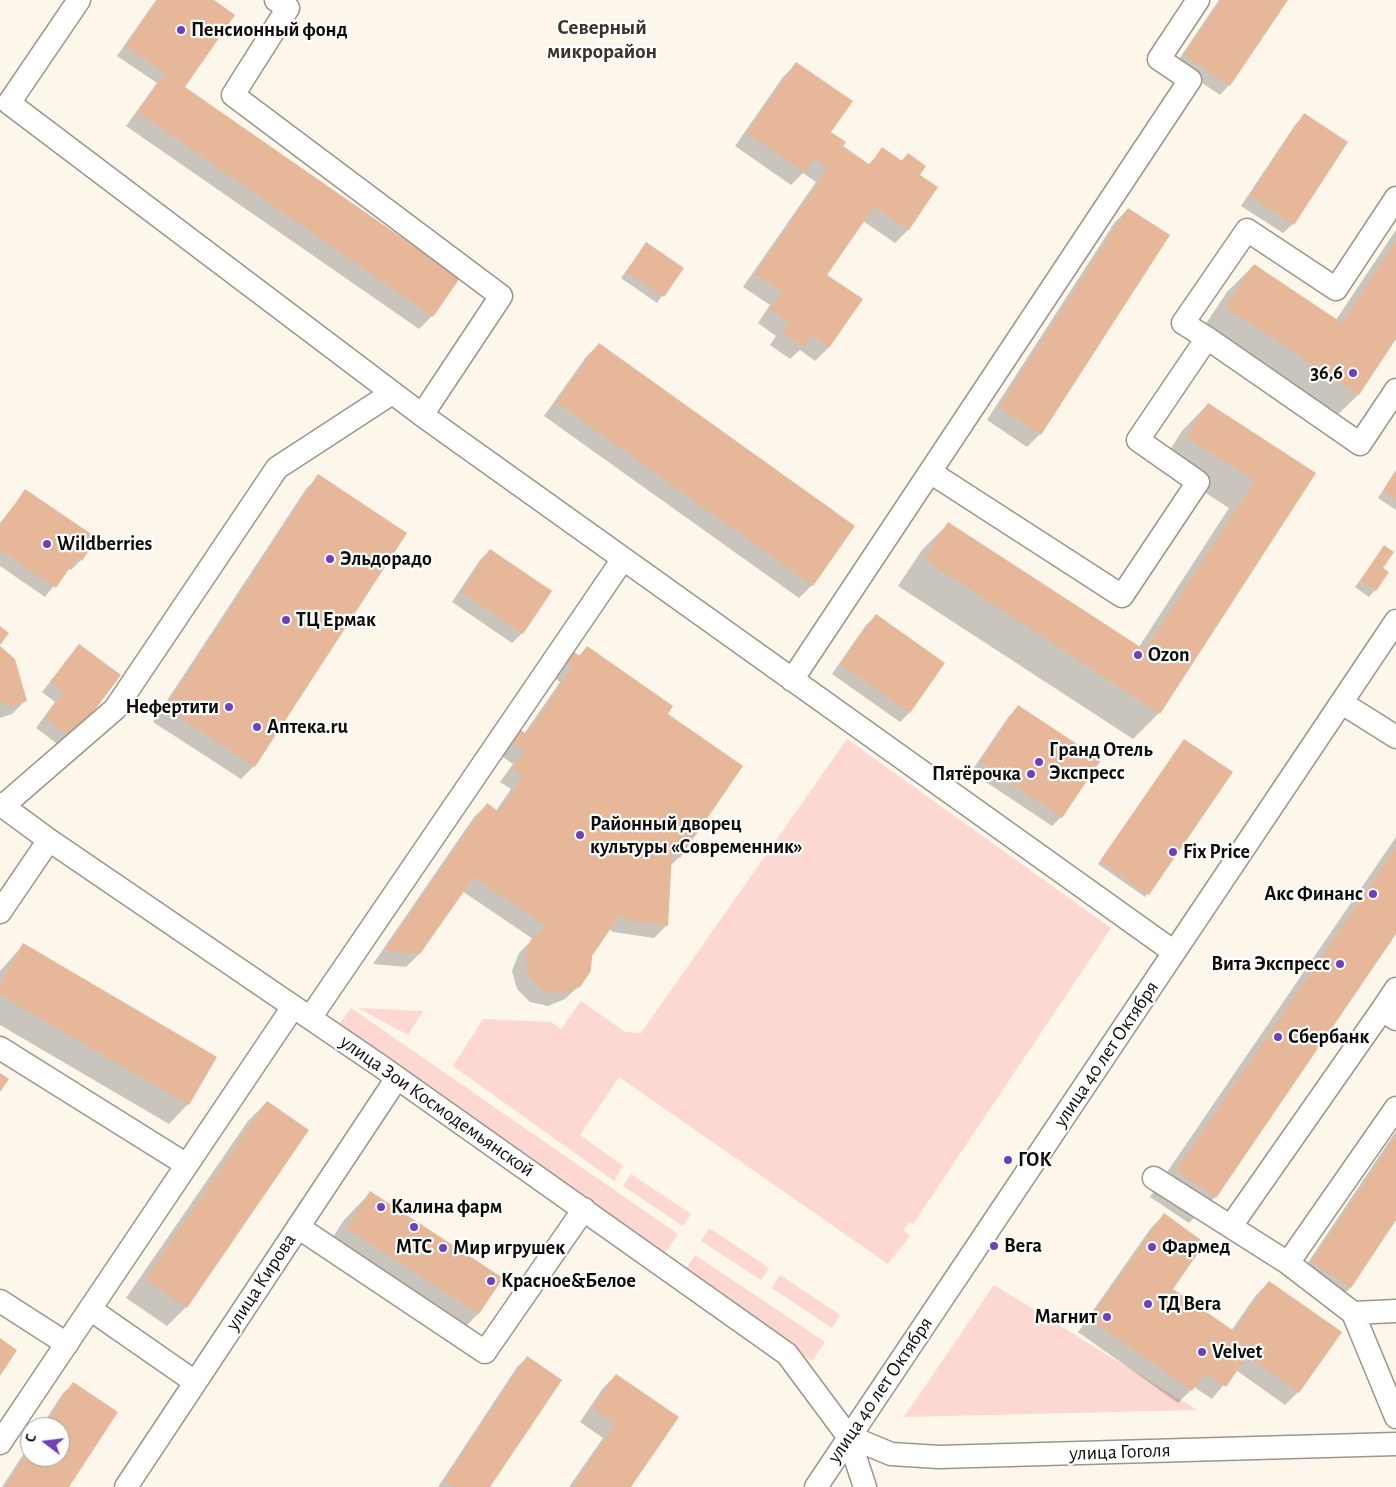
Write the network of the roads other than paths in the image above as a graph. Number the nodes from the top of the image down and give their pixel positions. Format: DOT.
graph roads {
  1 [pos="79,0"];
  2 [pos="276,0"];
  3 [pos="1198,0"];
  4 [pos="1396,198"];
  5 [pos="1207,338"];
  6 [pos="1396,390"];
  7 [pos="392,392"];
  8 [pos="422,415"];
  9 [pos="930,472"];
  10 [pos="623,559"];
  11 [pos="1396,621"];
  12 [pos="792,680"];
  13 [pos="1342,703"];
  14 [pos="1396,738"];
  15 [pos="2,805"];
  16 [pos="49,840"];
  17 [pos="0,912"];
  18 [pos="1174,952"];
  19 [pos="1396,989"];
  20 [pos="301,1013"];
  21 [pos="1389,1015"];
  22 [pos="0,1048"];
  23 [pos="397,1078"];
  24 [pos="1396,1108"];
  25 [pos="187,1165"];
  26 [pos="1154,1178"];
  27 [pos="584,1209"];
  28 [pos="1230,1226"];
  29 [pos="298,1227"];
  30 [pos="1288,1263"];
  31 [pos="0,1301"];
  32 [pos="90,1309"];
  33 [pos="1396,1311"];
  34 [pos="1353,1313"];
  35 [pos="67,1344"];
  36 [pos="195,1382"];
  37 [pos="1396,1417"];
  38 [pos="848,1436"];
  39 [pos="0,1442"];
  40 [pos="1396,1444"];
  41 [pos="126,1487"];
  42 [pos="816,1487"];
  43 [pos="866,1487"];
  1 -- 7 [label="street"];
  2 -- 8 [label="street"];
  3 -- 9 [label="street"];
  4 -- 5 [label="street"];
  5 -- 6 [label="street"];
  5 -- 9 [label="street"];
  7 -- 8 [label="street"];
  7 -- 15 [label="street"];
  8 -- 10 [label="street"];
  9 -- 12 [label="street"];
  10 -- 12 [label="street"];
  10 -- 20 [label="street"];
  11 -- 13 [label="street, улица 40 лет Октября"];
  12 -- 18 [label="street"];
  13 -- 14 [label="street"];
  13 -- 18 [label="street, улица 40 лет Октября"];
  15 -- 16 [label="street, улица Зои Космодемьянской"];
  16 -- 17 [label="street"];
  16 -- 20 [label="street, улица Зои Космодемьянской"];
  18 -- 38 [label="street, улица 40 лет Октября"];
  19 -- 21 [label="street"];
  20 -- 23 [label="street, улица Зои Космодемьянской"];
  20 -- 25 [label="street"];
  21 -- 28 [label="street"];
  22 -- 25 [label="street"];
  23 -- 27 [label="street, улица Зои Космодемьянской"];
  23 -- 29 [label="street, улица Кирова"];
  24 -- 30 [label="street"];
  25 -- 32 [label="street"];
  26 -- 28 [label="street"];
  27 -- 29 [label="street"];
  27 -- 38 [label="street, улица Зои Космодемьянской"];
  28 -- 30 [label="street"];
  29 -- 36 [label="street, улица Кирова"];
  30 -- 34 [label="street"];
  31 -- 35 [label="street"];
  32 -- 35 [label="street"];
  32 -- 36 [label="street"];
  33 -- 34 [label="street"];
  34 -- 37 [label="street"];
  35 -- 39 [label="street"];
  36 -- 41 [label="street, улица Кирова"];
  38 -- 40 [label="street, улица Гоголя"];
  38 -- 42 [label="street, улица 40 лет Октября"];
  38 -- 43 [label="street"];
}
